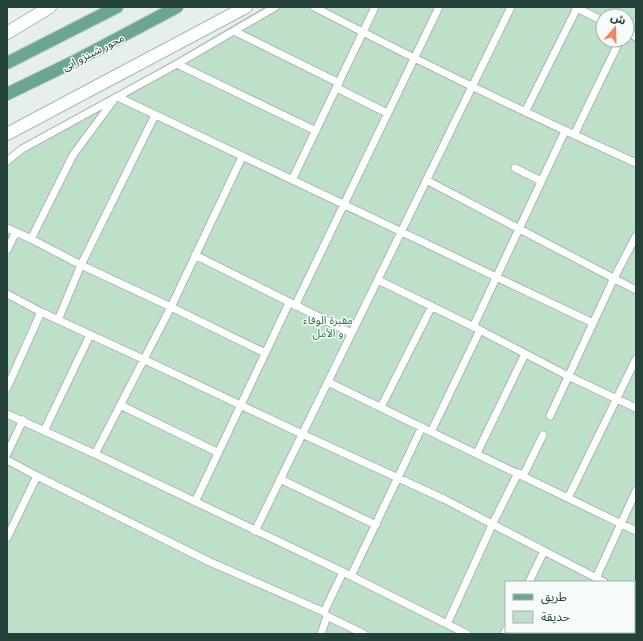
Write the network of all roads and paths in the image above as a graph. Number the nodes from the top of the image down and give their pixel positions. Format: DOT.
graph roads {
  1 [pos="116,7"];
  2 [pos="177,7"];
  3 [pos="246,7"];
  4 [pos="275,7"];
  5 [pos="314,7"];
  6 [pos="375,7"];
  7 [pos="439,7"];
  8 [pos="511,7"];
  9 [pos="47,8"];
  10 [pos="580,8"];
  11 [pos="595,16"];
  12 [pos="234,31"];
  13 [pos="7,33"];
  14 [pos="364,33"];
  15 [pos="616,48"];
  16 [pos="414,58"];
  17 [pos="7,63"];
  18 [pos="177,64"];
  19 [pos="338,86"];
  20 [pos="473,86"];
  21 [pos="7,94"];
  22 [pos="116,98"];
  23 [pos="525,112"];
  24 [pos="387,113"];
  25 [pos="155,115"];
  26 [pos="316,131"];
  27 [pos="565,131"];
  28 [pos="7,134"];
  29 [pos="574,135"];
  30 [pos="242,156"];
  31 [pos="7,161"];
  32 [pos="636,163"];
  33 [pos="515,168"];
  34 [pos="292,180"];
  35 [pos="426,180"];
  36 [pos="541,181"];
  37 [pos="343,204"];
  38 [pos="7,228"];
  39 [pos="518,228"];
  40 [pos="16,232"];
  41 [pos="401,232"];
  42 [pos="636,236"];
  43 [pos="31,239"];
  44 [pos="7,250"];
  45 [pos="195,255"];
  46 [pos="81,265"];
  47 [pos="496,277"];
  48 [pos="614,278"];
  49 [pos="378,280"];
  50 [pos="636,290"];
  51 [pos="7,294"];
  52 [pos="292,304"];
  53 [pos="171,306"];
  54 [pos="432,306"];
  55 [pos="42,312"];
  56 [pos="58,320"];
  57 [pos="593,323"];
  58 [pos="473,327"];
  59 [pos="480,330"];
  60 [pos="351,333"];
  61 [pos="90,335"];
  62 [pos="265,352"];
  63 [pos="525,354"];
  64 [pos="143,359"];
  65 [pos="636,359"];
  66 [pos="568,376"];
  67 [pos="328,382"];
  68 [pos="7,388"];
  69 [pos="617,399"];
  70 [pos="120,405"];
  71 [pos="240,405"];
  72 [pos="381,407"];
  73 [pos="636,408"];
  74 [pos="7,414"];
  75 [pos="550,416"];
  76 [pos="23,420"];
  77 [pos="422,427"];
  78 [pos="44,431"];
  79 [pos="431,432"];
  80 [pos="302,434"];
  81 [pos="543,435"];
  82 [pos="218,452"];
  83 [pos="476,453"];
  84 [pos="7,454"];
  85 [pos="95,454"];
  86 [pos="7,460"];
  87 [pos="520,474"];
  88 [pos="37,476"];
  89 [pos="397,478"];
  90 [pos="280,479"];
  91 [pos="636,491"];
  92 [pos="568,498"];
  93 [pos="195,502"];
  94 [pos="493,523"];
  95 [pos="621,524"];
  96 [pos="376,525"];
  97 [pos="255,531"];
  98 [pos="636,531"];
  99 [pos="7,538"];
  100 [pos="544,551"];
  101 [pos="343,572"];
  102 [pos="351,576"];
  103 [pos="596,578"];
  104 [pos="529,581"];
  105 [pos="602,581"];
  106 [pos="326,614"];
  107 [pos="446,624"];
  108 [pos="321,634"];
  109 [pos="364,634"];
  110 [pos="467,634"];
  1 -- 17 [label="main road"];
  2 -- 21 [label="main road, محور شينزو ابى"];
  3 -- 28 [label="street"];
  4 -- 12 [label="lane"];
  5 -- 14 [label="lane"];
  6 -- 14 [label="lane"];
  7 -- 16 [label="lane"];
  8 -- 20 [label="lane"];
  9 -- 13 [label="street"];
  10 -- 11 [label="lane"];
  10 -- 23 [label="lane"];
  12 -- 18 [label="lane"];
  12 -- 19 [label="lane"];
  14 -- 16 [label="lane"];
  14 -- 19 [label="lane"];
  15 -- 29 [label="lane"];
  16 -- 20 [label="lane"];
  16 -- 24 [label="lane"];
  18 -- 22 [label="lane"];
  18 -- 26 [label="lane"];
  19 -- 24 [label="lane"];
  19 -- 26 [label="lane"];
  20 -- 23 [label="lane"];
  20 -- 35 [label="lane"];
  22 -- 25 [label="lane"];
  22 -- 31 [label="lane"];
  22 -- 43 [label="lane"];
  23 -- 27 [label="lane"];
  24 -- 37 [label="lane"];
  25 -- 30 [label="lane"];
  25 -- 46 [label="lane"];
  26 -- 34 [label="lane"];
  27 -- 29 [label="lane"];
  27 -- 36 [label="lane"];
  29 -- 32 [label="lane"];
  30 -- 34 [label="lane"];
  30 -- 45 [label="lane"];
  33 -- 36 [label="lane"];
  34 -- 37 [label="lane"];
  35 -- 39 [label="lane"];
  35 -- 41 [label="lane"];
  36 -- 39 [label="lane"];
  37 -- 41 [label="lane"];
  37 -- 52 [label="lane"];
  38 -- 40 [label="lane"];
  39 -- 47 [label="lane"];
  39 -- 48 [label="lane"];
  40 -- 43 [label="lane"];
  40 -- 44 [label="lane"];
  41 -- 47 [label="lane"];
  41 -- 49 [label="lane"];
  42 -- 48 [label="lane"];
  43 -- 46 [label="lane"];
  45 -- 52 [label="lane"];
  45 -- 53 [label="lane"];
  46 -- 53 [label="lane"];
  46 -- 56 [label="lane"];
  47 -- 57 [label="lane"];
  47 -- 58 [label="lane"];
  48 -- 50 [label="lane"];
  48 -- 57 [label="lane"];
  49 -- 54 [label="lane"];
  49 -- 60 [label="lane"];
  51 -- 55 [label="lane"];
  52 -- 60 [label="lane"];
  52 -- 62 [label="lane"];
  53 -- 62 [label="lane"];
  53 -- 64 [label="lane"];
  54 -- 58 [label="lane"];
  54 -- 72 [label="lane"];
  55 -- 56 [label="lane"];
  55 -- 68 [label="lane"];
  56 -- 61 [label="lane"];
  57 -- 66 [label="lane"];
  58 -- 59 [label="lane"];
  59 -- 63 [label="lane"];
  59 -- 79 [label="lane"];
  60 -- 67 [label="lane"];
  61 -- 64 [label="lane"];
  61 -- 78 [label="lane"];
  62 -- 71 [label="lane"];
  63 -- 66 [label="lane"];
  63 -- 83 [label="lane"];
  64 -- 70 [label="lane"];
  64 -- 71 [label="lane"];
  65 -- 69 [label="lane"];
  66 -- 69 [label="lane"];
  66 -- 75 [label="lane"];
  67 -- 72 [label="lane"];
  67 -- 80 [label="lane"];
  69 -- 73 [label="lane"];
  69 -- 92 [label="lane"];
  70 -- 82 [label="lane"];
  70 -- 85 [label="lane"];
  71 -- 80 [label="lane"];
  71 -- 82 [label="lane"];
  72 -- 77 [label="lane"];
  74 -- 76 [label="lane"];
  76 -- 78 [label="lane"];
  76 -- 84 [label="lane"];
  77 -- 79 [label="lane"];
  77 -- 89 [label="lane"];
  78 -- 85 [label="lane"];
  79 -- 83 [label="lane"];
  80 -- 89 [label="lane"];
  80 -- 90 [label="lane"];
  81 -- 87 [label="lane"];
  82 -- 93 [label="lane"];
  83 -- 87 [label="lane"];
  85 -- 93 [label="lane"];
  86 -- 88 [label="lane"];
  87 -- 92 [label="lane"];
  87 -- 94 [label="lane"];
  88 -- 99 [label="lane"];
  88 -- 106 [label="lane"];
  89 -- 94 [label="lane"];
  89 -- 96 [label="lane"];
  90 -- 96 [label="lane"];
  90 -- 97 [label="lane"];
  91 -- 95 [label="lane"];
  92 -- 95 [label="lane"];
  93 -- 97 [label="lane"];
  94 -- 100 [label="lane"];
  94 -- 107 [label="lane"];
  95 -- 98 [label="lane"];
  95 -- 103 [label="lane"];
  96 -- 102 [label="lane"];
  97 -- 101 [label="lane"];
  100 -- 103 [label="lane"];
  100 -- 104 [label="lane"];
  101 -- 102 [label="lane"];
  101 -- 106 [label="lane"];
  102 -- 107 [label="lane"];
  103 -- 105 [label="lane"];
  106 -- 108 [label="lane"];
  106 -- 109 [label="lane"];
  107 -- 110 [label="lane"];
}
